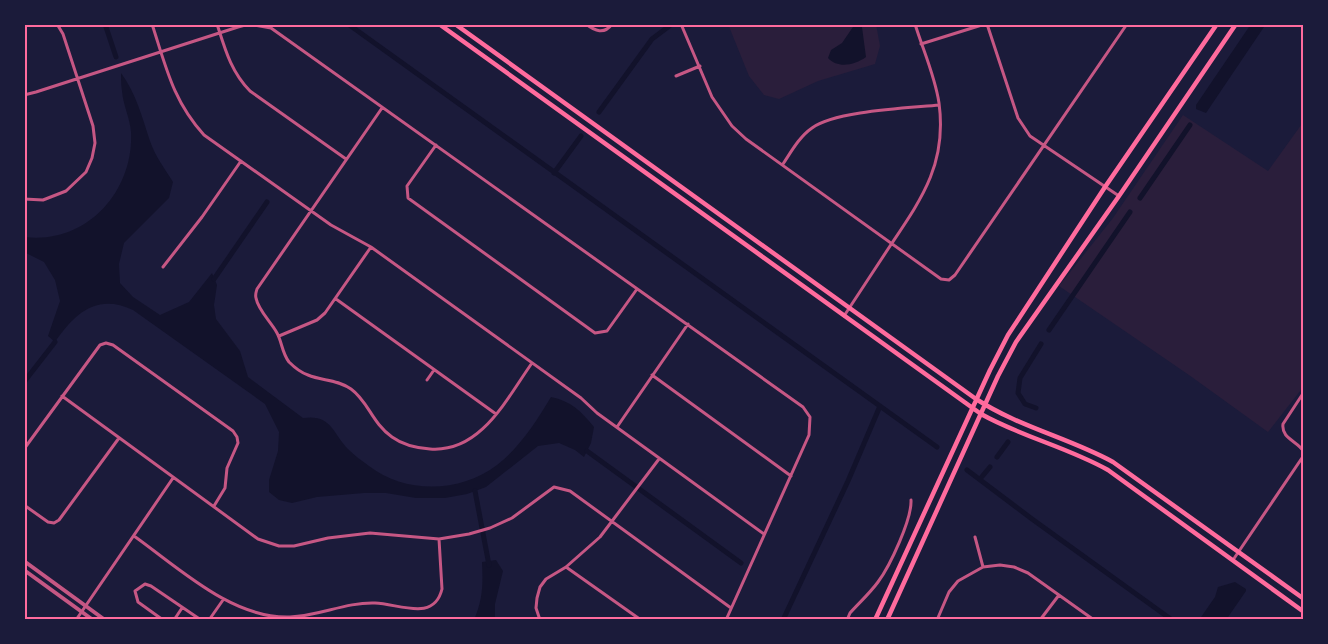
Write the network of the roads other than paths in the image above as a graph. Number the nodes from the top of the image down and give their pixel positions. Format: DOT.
graph roads {
  1 [pos="57,24"];
  2 [pos="152,24"];
  3 [pos="218,24"];
  4 [pos="439,24"];
  5 [pos="455,24"];
  6 [pos="586,24"];
  7 [pos="612,24"];
  8 [pos="681,24"];
  9 [pos="915,24"];
  10 [pos="986,24"];
  11 [pos="1127,24"];
  12 [pos="1217,24"];
  13 [pos="1236,24"];
  14 [pos="220,33"];
  15 [pos="921,44"];
  16 [pos="161,51"];
  17 [pos="700,66"];
  18 [pos="676,76"];
  19 [pos="77,79"];
  20 [pos="24,94"];
  21 [pos="939,105"];
  22 [pos="382,108"];
  23 [pos="436,145"];
  24 [pos="1044,145"];
  25 [pos="346,159"];
  26 [pos="240,161"];
  27 [pos="783,164"];
  28 [pos="1105,187"];
  29 [pos="1119,196"];
  30 [pos="24,199"];
  31 [pos="311,210"];
  32 [pos="892,243"];
  33 [pos="371,247"];
  34 [pos="163,267"];
  35 [pos="637,289"];
  36 [pos="336,299"];
  37 [pos="24,300"];
  38 [pos="849,308"];
  39 [pos="24,311"];
  40 [pos="844,316"];
  41 [pos="688,324"];
  42 [pos="279,336"];
  43 [pos="532,363"];
  44 [pos="434,370"];
  45 [pos="652,375"];
  46 [pos="427,380"];
  47 [pos="1304,392"];
  48 [pos="62,396"];
  49 [pos="976,399"];
  50 [pos="985,405"];
  51 [pos="972,408"];
  52 [pos="496,414"];
  53 [pos="981,414"];
  54 [pos="617,428"];
  55 [pos="119,438"];
  56 [pos="24,449"];
  57 [pos="1304,454"];
  58 [pos="659,459"];
  59 [pos="790,476"];
  60 [pos="173,478"];
  61 [pos="911,500"];
  62 [pos="24,505"];
  63 [pos="214,506"];
  64 [pos="612,522"];
  65 [pos="764,534"];
  66 [pos="1304,535"];
  67 [pos="134,536"];
  68 [pos="975,537"];
  69 [pos="440,539"];
  70 [pos="1303,541"];
  71 [pos="1238,552"];
  72 [pos="1233,560"];
  73 [pos="24,561"];
  74 [pos="566,567"];
  75 [pos="983,567"];
  76 [pos="24,570"];
  77 [pos="1059,595"];
  78 [pos="1304,599"];
  79 [pos="223,600"];
  80 [pos="86,606"];
  81 [pos="182,608"];
  82 [pos="731,608"];
  83 [pos="82,612"];
  84 [pos="1304,612"];
  85 [pos="539,619"];
  86 [pos="76,620"];
  87 [pos="93,620"];
  88 [pos="105,620"];
  89 [pos="163,620"];
  90 [pos="174,620"];
  91 [pos="201,620"];
  92 [pos="208,620"];
  93 [pos="641,620"];
  94 [pos="726,620"];
  95 [pos="847,620"];
  96 [pos="875,620"];
  97 [pos="887,620"];
  98 [pos="937,620"];
  99 [pos="1040,620"];
  100 [pos="1094,620"];
  1 -- 19 [label="street"];
  2 -- 16 [label="street"];
  3 -- 14 [label="street"];
  4 -- 40 [label="main road"];
  5 -- 38 [label="main road"];
  6 -- 7 [label="street"];
  8 -- 17 [label="street"];
  9 -- 15 [label="street"];
  10 -- 15 [label="street"];
  10 -- 24 [label="street"];
  11 -- 24 [label="street"];
  12 -- 28 [label="main road"];
  13 -- 29 [label="main road"];
  14 -- 16 [label="street"];
  14 -- 22 [label="street"];
  14 -- 25 [label="street"];
  15 -- 21 [label="street"];
  16 -- 19 [label="street"];
  16 -- 26 [label="street"];
  17 -- 18 [label="street"];
  17 -- 27 [label="street"];
  19 -- 20 [label="street"];
  19 -- 30 [label="street"];
  21 -- 27 [label="street"];
  21 -- 32 [label="street"];
  22 -- 23 [label="street"];
  22 -- 25 [label="street"];
  23 -- 35 [label="street"];
  23 -- 35 [label="street"];
  24 -- 28 [label="street"];
  24 -- 32 [label="street"];
  25 -- 31 [label="street"];
  26 -- 31 [label="street"];
  26 -- 34 [label="street"];
  27 -- 32 [label="street"];
  28 -- 29 [label="street"];
  28 -- 49 [label="main road"];
  29 -- 50 [label="main road"];
  31 -- 33 [label="street"];
  31 -- 42 [label="street"];
  32 -- 38 [label="street"];
  33 -- 36 [label="street"];
  33 -- 43 [label="street"];
  35 -- 41 [label="street"];
  36 -- 42 [label="street"];
  36 -- 44 [label="street"];
  37 -- 39 [label="street"];
  38 -- 40 [label="street"];
  38 -- 49 [label="main road"];
  40 -- 51 [label="main road"];
  41 -- 45 [label="street"];
  41 -- 59 [label="street"];
  42 -- 52 [label="street"];
  43 -- 52 [label="street"];
  43 -- 54 [label="street"];
  44 -- 46 [label="street"];
  44 -- 52 [label="street"];
  45 -- 54 [label="street"];
  45 -- 59 [label="street"];
  47 -- 57 [label="street"];
  48 -- 55 [label="street"];
  48 -- 56 [label="street"];
  48 -- 63 [label="street"];
  49 -- 50 [label="main road"];
  49 -- 51 [label="main road"];
  50 -- 53 [label="main road"];
  50 -- 71 [label="main road"];
  51 -- 53 [label="main road"];
  51 -- 96 [label="main road"];
  53 -- 72 [label="main road"];
  53 -- 97 [label="main road"];
  54 -- 58 [label="street"];
  55 -- 60 [label="street"];
  55 -- 62 [label="street"];
  57 -- 71 [label="street"];
  58 -- 64 [label="street"];
  58 -- 65 [label="street"];
  59 -- 65 [label="street"];
  60 -- 63 [label="street"];
  60 -- 67 [label="street"];
  61 -- 95 [label="street"];
  63 -- 69 [label="street"];
  64 -- 69 [label="street"];
  64 -- 74 [label="street"];
  64 -- 82 [label="street"];
  65 -- 82 [label="street"];
  66 -- 70 [label="street"];
  67 -- 79 [label="street"];
  67 -- 80 [label="street"];
  68 -- 75 [label="street"];
  69 -- 79 [label="street"];
  71 -- 72 [label="street"];
  71 -- 78 [label="main road"];
  72 -- 84 [label="main road"];
  73 -- 80 [label="street"];
  74 -- 85 [label="street"];
  74 -- 93 [label="street"];
  75 -- 77 [label="street"];
  75 -- 98 [label="street"];
  76 -- 83 [label="street"];
  77 -- 99 [label="street"];
  77 -- 100 [label="street"];
  79 -- 92 [label="street"];
  80 -- 83 [label="street"];
  80 -- 88 [label="street"];
  81 -- 89 [label="street"];
  81 -- 90 [label="street"];
  81 -- 91 [label="street"];
  82 -- 94 [label="street"];
  83 -- 86 [label="street"];
  83 -- 87 [label="street"];
}
